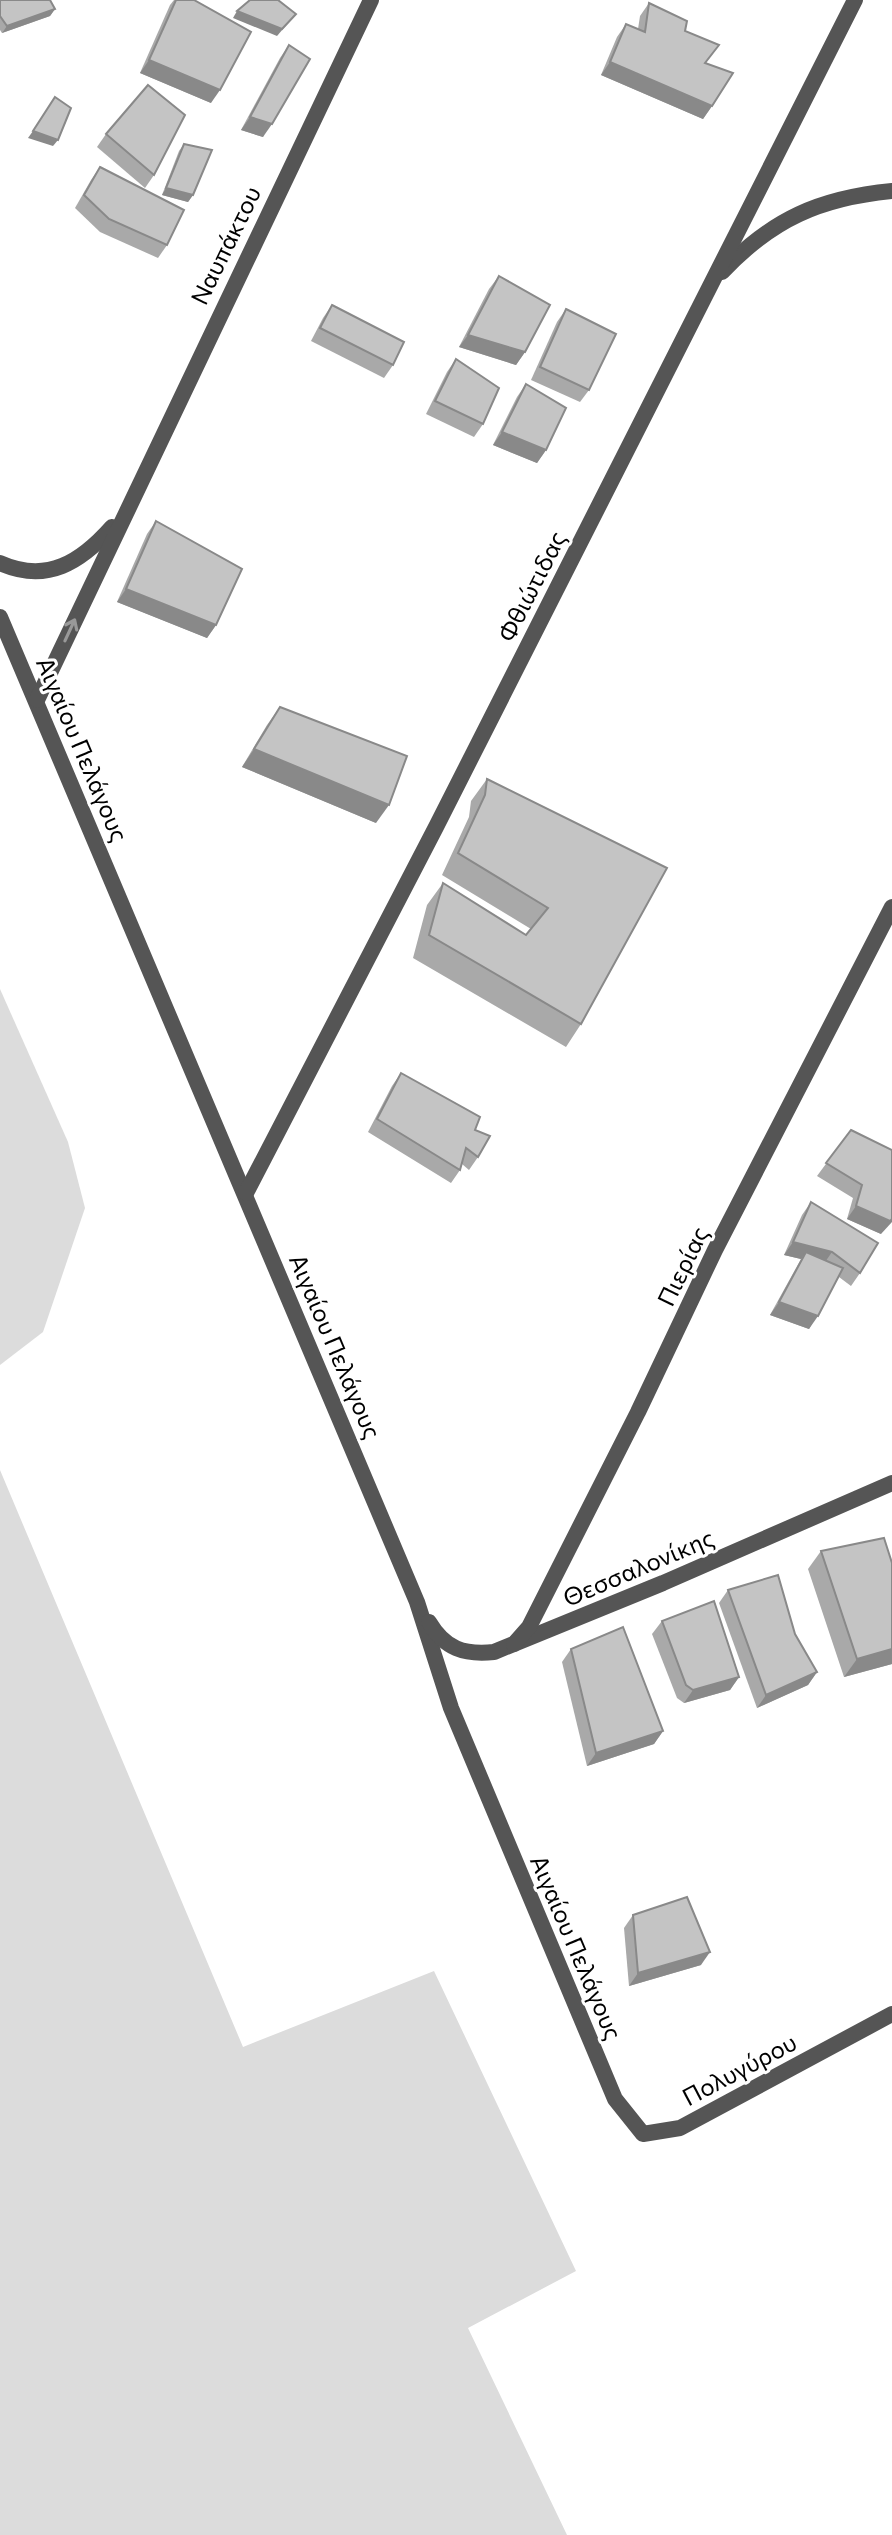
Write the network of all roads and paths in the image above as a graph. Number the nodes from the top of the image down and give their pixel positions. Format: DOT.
graph roads {
  1 [pos="371,0"];
  2 [pos="855,0"];
  3 [pos="892,191"];
  4 [pos="708,287"];
  5 [pos="126,511"];
  6 [pos="0,563"];
  7 [pos="0,617"];
  8 [pos="37,700"];
  9 [pos="892,907"];
  10 [pos="246,1193"];
  11 [pos="892,1483"];
  12 [pos="417,1602"];
  13 [pos="514,1644"];
  14 [pos="892,2014"];
  15 [pos="615,2099"];
  1 -- 5 [label="street, Ναυπάκτου"];
  2 -- 4 [label="street, Φθιώτιδας"];
  3 -- 4 [label="street"];
  4 -- 10 [label="street, Φθιώτιδας"];
  5 -- 6 [label="street, Ναυπάκτου"];
  8 -- 5 [label="street, Ναυπάκτου, one-way"];
  7 -- 8 [label="street, Αιγαίου Πελάγους"];
  8 -- 10 [label="street, Αιγαίου Πελάγους"];
  9 -- 13 [label="street, Πιερίας"];
  10 -- 12 [label="street, Αιγαίου Πελάγους"];
  11 -- 13 [label="street, Θεσσαλονίκης"];
  12 -- 13 [label="street, Θεσσαλονίκης"];
  12 -- 15 [label="street, Αιγαίου Πελάγους"];
  14 -- 15 [label="street, Πολυγύρου"];
}
